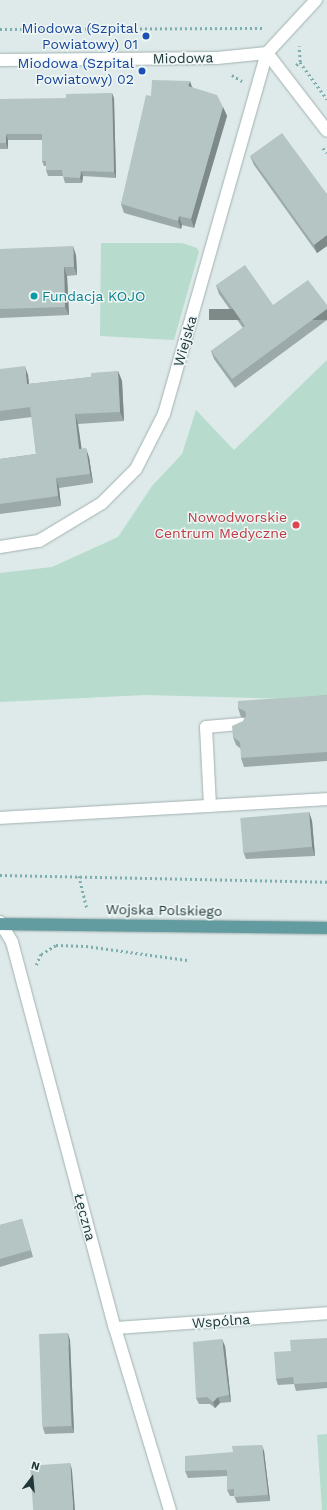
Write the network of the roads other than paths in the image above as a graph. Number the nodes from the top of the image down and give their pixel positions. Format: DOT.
graph roads {
  1 [pos="316,0"];
  2 [pos="267,53"];
  3 [pos="0,60"];
  4 [pos="327,131"];
  5 [pos="0,548"];
  6 [pos="242,724"];
  7 [pos="327,799"];
  8 [pos="210,806"];
  9 [pos="0,818"];
  10 [pos="0,923"];
  11 [pos="327,928"];
  12 [pos="327,1313"];
  13 [pos="115,1328"];
  14 [pos="170,1510"];
  1 -- 2 [label="street"];
  2 -- 3 [label="street, Miodowa"];
  2 -- 4 [label="street"];
  2 -- 5 [label="street, Wiejska"];
  6 -- 8 [label="street"];
  7 -- 8 [label="street"];
  8 -- 9 [label="street"];
  10 -- 11 [label="main road, Wojska Polskiego"];
  10 -- 13 [label="street, Łęczna"];
  12 -- 13 [label="street, Wspólna"];
  13 -- 14 [label="street, Łęczna"];
}
